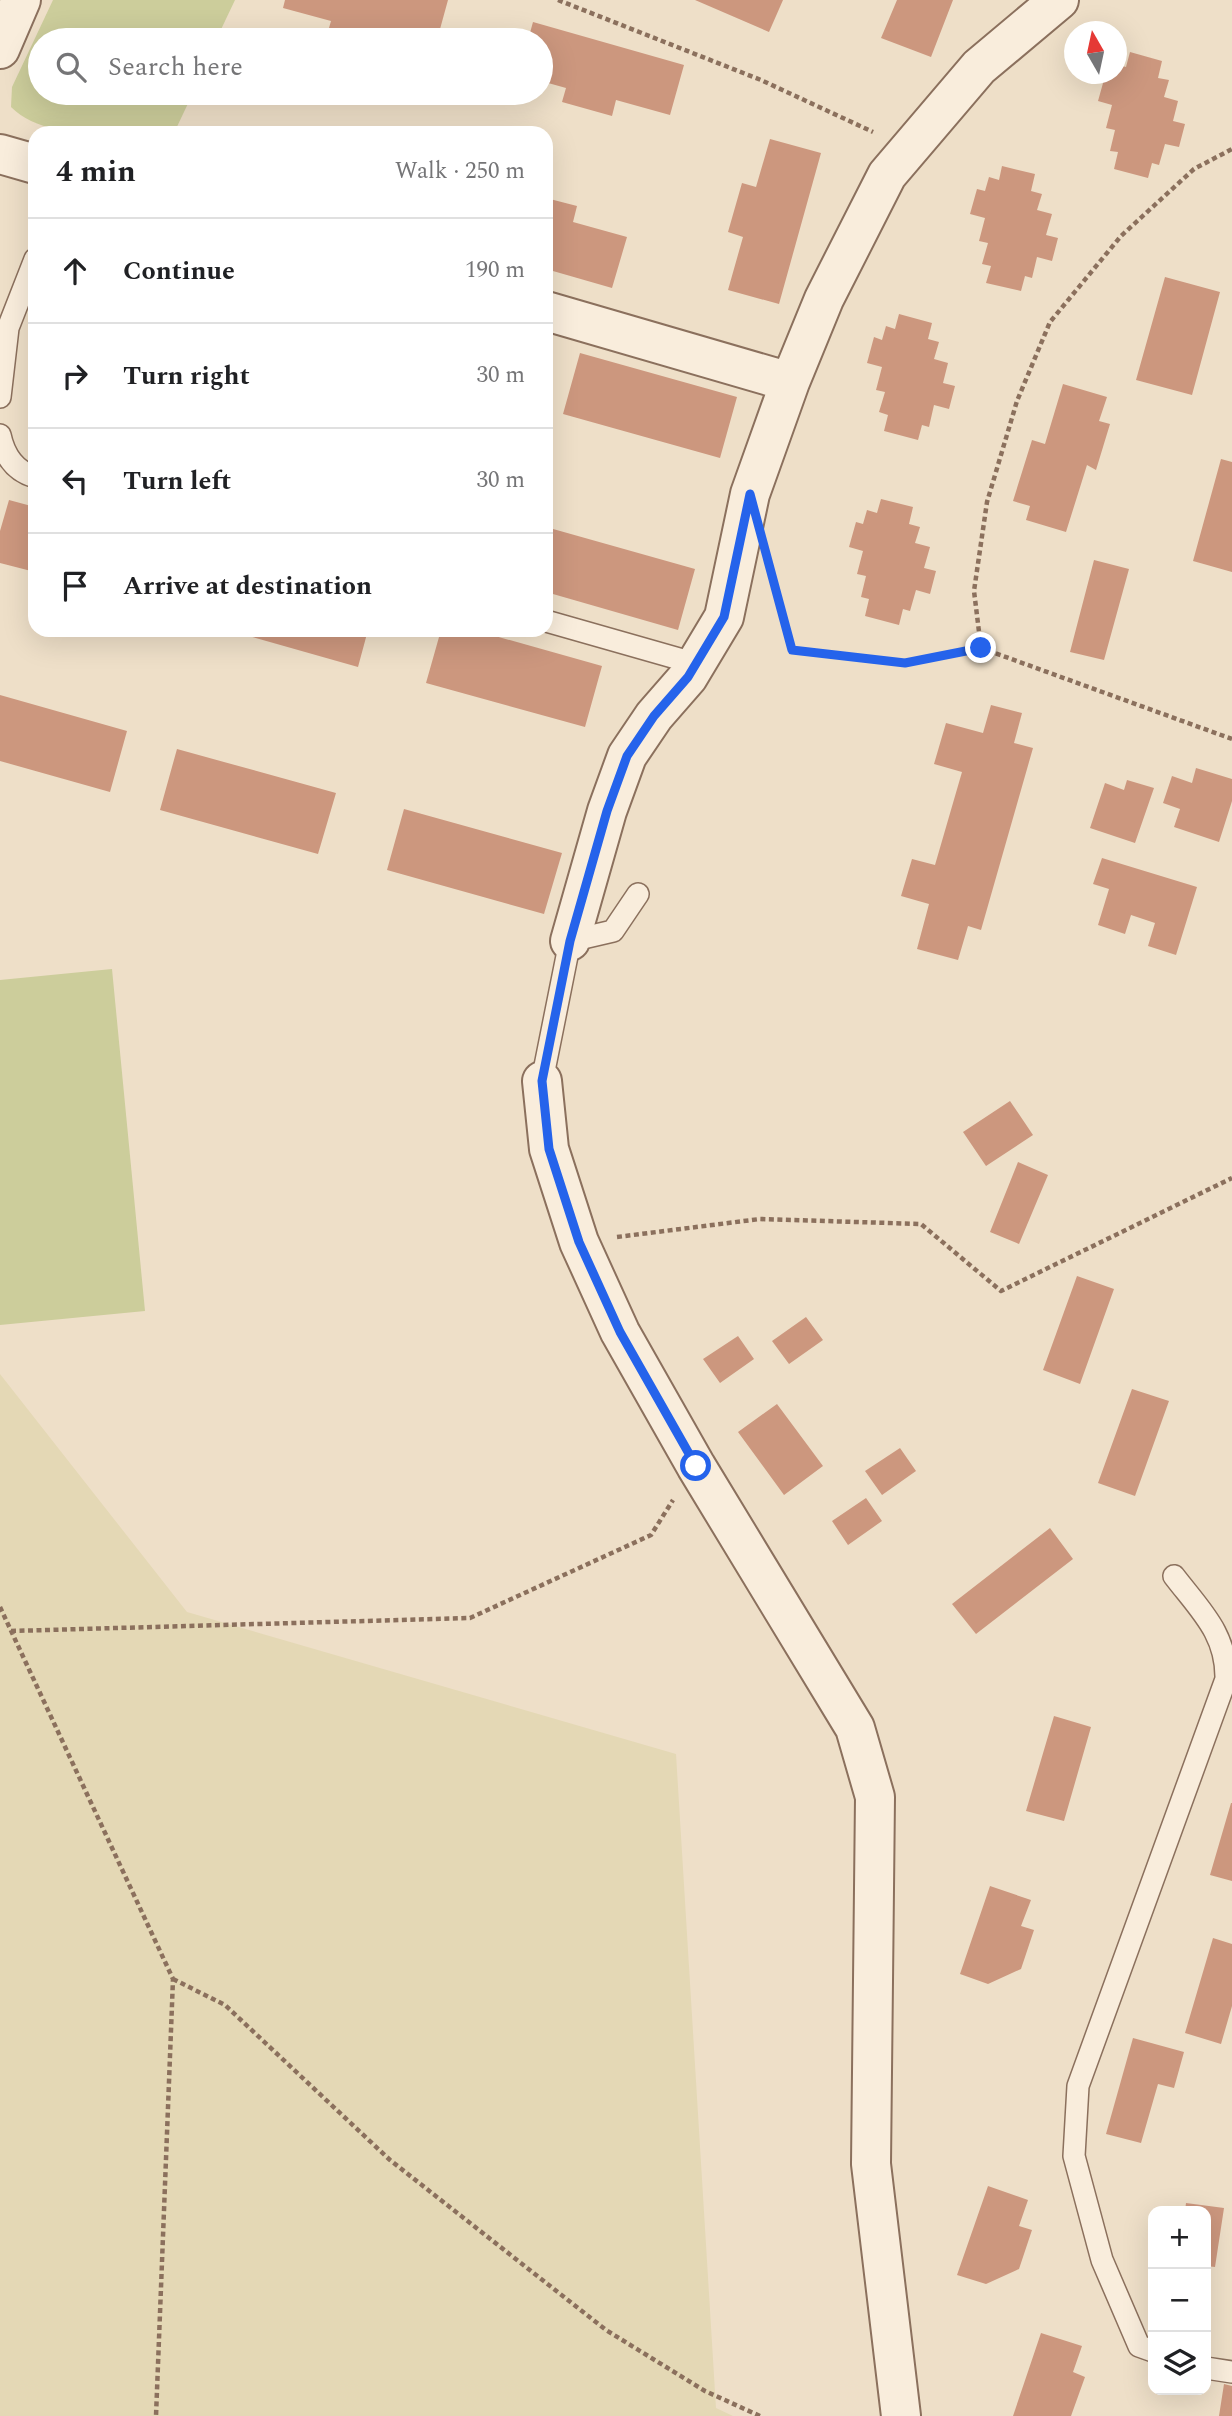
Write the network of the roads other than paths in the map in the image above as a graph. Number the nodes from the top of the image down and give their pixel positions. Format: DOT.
graph roads {
  1 [pos="21,0"];
  2 [pos="1059,0"];
  3 [pos="0,48"];
  4 [pos="0,154"];
  5 [pos="28,162"];
  6 [pos="28,277"];
  7 [pos="553,313"];
  8 [pos="790,382"];
  9 [pos="0,397"];
  10 [pos="0,435"];
  11 [pos="28,475"];
  12 [pos="553,623"];
  13 [pos="697,664"];
  14 [pos="638,894"];
  15 [pos="570,941"];
  16 [pos="542,1081"];
  17 [pos="1174,1576"];
  18 [pos="1148,2349"];
  19 [pos="1211,2369"];
  20 [pos="1232,2372"];
  21 [pos="901,2416"];
  1 -- 3 [label="street"];
  2 -- 8 [label="street"];
  4 -- 5 [label="street"];
  6 -- 9 [label="lane"];
  7 -- 8 [label="street"];
  8 -- 13 [label="street"];
  10 -- 11 [label="lane"];
  12 -- 13 [label="lane"];
  13 -- 15 [label="street"];
  14 -- 15 [label="lane"];
  15 -- 16 [label="lane"];
  16 -- 21 [label="street"];
  17 -- 18 [label="lane"];
  19 -- 20 [label="lane"];
}
